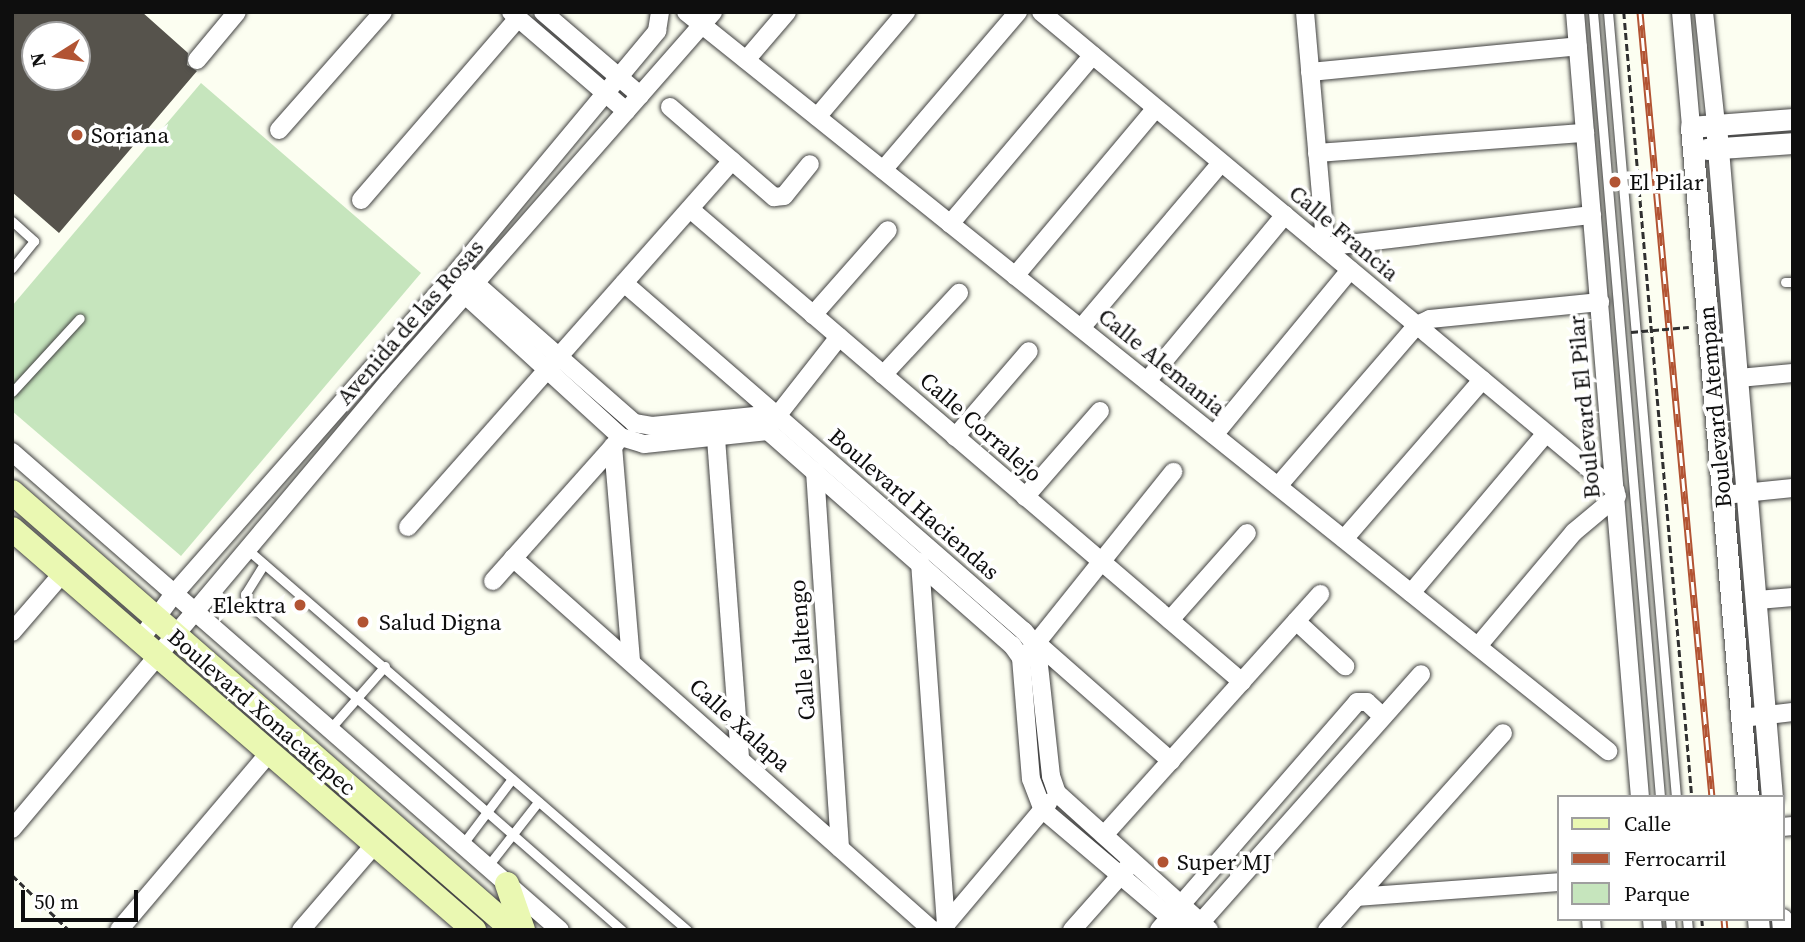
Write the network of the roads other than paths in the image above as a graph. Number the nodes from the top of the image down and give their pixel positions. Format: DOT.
graph roads {
  1 [pos="237,12"];
  2 [pos="383,12"];
  3 [pos="541,12"];
  4 [pos="660,12"];
  5 [pos="686,12"];
  6 [pos="787,12"];
  7 [pos="906,12"];
  8 [pos="1018,12"];
  9 [pos="1041,12"];
  10 [pos="1305,12"];
  11 [pos="1575,12"];
  12 [pos="1593,12"];
  13 [pos="1608,12"];
  14 [pos="1681,12"];
  15 [pos="1704,12"];
  16 [pos="516,14"];
  17 [pos="708,19"];
  18 [pos="539,36"];
  19 [pos="1578,46"];
  20 [pos="1093,55"];
  21 [pos="197,60"];
  22 [pos="746,60"];
  23 [pos="1310,72"];
  24 [pos="619,77"];
  25 [pos="606,93"];
  26 [pos="640,95"];
  27 [pos="670,107"];
  28 [pos="1156,108"];
  29 [pos="626,111"];
  30 [pos="817,117"];
  31 [pos="1793,119"];
  32 [pos="1716,125"];
  33 [pos="1691,127"];
  34 [pos="279,130"];
  35 [pos="1585,133"];
  36 [pos="1793,143"];
  37 [pos="1717,148"];
  38 [pos="1693,149"];
  39 [pos="1317,153"];
  40 [pos="733,161"];
  41 [pos="1221,163"];
  42 [pos="810,164"];
  43 [pos="883,170"];
  44 [pos="361,200"];
  45 [pos="690,209"];
  46 [pos="1285,215"];
  47 [pos="1592,215"];
  48 [pos="12,221"];
  49 [pos="950,224"];
  50 [pos="888,230"];
  51 [pos="1320,245"];
  52 [pos="12,268"];
  53 [pos="1350,270"];
  54 [pos="454,275"];
  55 [pos="1015,276"];
  56 [pos="624,283"];
  57 [pos="472,290"];
  58 [pos="959,292"];
  59 [pos="1600,302"];
  60 [pos="813,315"];
  61 [pos="80,318"];
  62 [pos="1417,326"];
  63 [pos="1081,328"];
  64 [pos="839,337"];
  65 [pos="1028,351"];
  66 [pos="553,363"];
  67 [pos="1793,373"];
  68 [pos="883,375"];
  69 [pos="1739,378"];
  70 [pos="1482,380"];
  71 [pos="1146,381"];
  72 [pos="12,392"];
  73 [pos="1100,411"];
  74 [pos="775,414"];
  75 [pos="634,423"];
  76 [pos="715,429"];
  77 [pos="768,431"];
  78 [pos="1546,433"];
  79 [pos="1214,435"];
  80 [pos="955,437"];
  81 [pos="617,442"];
  82 [pos="813,449"];
  83 [pos="12,452"];
  84 [pos="1173,471"];
  85 [pos="815,475"];
  86 [pos="1278,486"];
  87 [pos="1793,488"];
  88 [pos="1749,491"];
  89 [pos="12,492"];
  90 [pos="1616,494"];
  91 [pos="1724,495"];
  92 [pos="1024,497"];
  93 [pos="408,527"];
  94 [pos="12,529"];
  95 [pos="1247,533"];
  96 [pos="1344,539"];
  97 [pos="920,541"];
  98 [pos="248,550"];
  99 [pos="513,558"];
  100 [pos="1101,562"];
  101 [pos="264,564"];
  102 [pos="920,568"];
  103 [pos="63,573"];
  104 [pos="493,581"];
  105 [pos="1411,593"];
  106 [pos="1320,594"];
  107 [pos="173,595"];
  108 [pos="1793,597"];
  109 [pos="1758,600"];
  110 [pos="195,613"];
  111 [pos="155,620"];
  112 [pos="1170,620"];
  113 [pos="1296,621"];
  114 [pos="12,632"];
  115 [pos="141,640"];
  116 [pos="1038,646"];
  117 [pos="1478,646"];
  118 [pos="168,648"];
  119 [pos="1021,658"];
  120 [pos="631,660"];
  121 [pos="385,666"];
  122 [pos="1345,666"];
  123 [pos="1421,674"];
  124 [pos="1242,682"];
  125 [pos="356,699"];
  126 [pos="1793,712"];
  127 [pos="1381,715"];
  128 [pos="1765,715"];
  129 [pos="1742,718"];
  130 [pos="329,730"];
  131 [pos="1503,733"];
  132 [pos="1608,751"];
  133 [pos="270,752"];
  134 [pos="740,757"];
  135 [pos="1171,761"];
  136 [pos="512,779"];
  137 [pos="1057,793"];
  138 [pos="1640,795"];
  139 [pos="1660,795"];
  140 [pos="1676,795"];
  141 [pos="1748,795"];
  142 [pos="1772,795"];
  143 [pos="538,802"];
  144 [pos="1042,810"];
  145 [pos="488,812"];
  146 [pos="12,830"];
  147 [pos="513,834"];
  148 [pos="1104,835"];
  149 [pos="375,844"];
  150 [pos="462,845"];
  151 [pos="840,848"];
  152 [pos="1133,862"];
  153 [pos="487,867"];
  154 [pos="1120,876"];
  155 [pos="1556,882"];
  156 [pos="507,884"];
  157 [pos="1356,897"];
  158 [pos="1170,917"];
  159 [pos="940,928"];
  160 [pos="1197,928"];
  161 [pos="119,930"];
  162 [pos="302,930"];
  163 [pos="474,930"];
  164 [pos="513,930"];
  165 [pos="523,930"];
  166 [pos="560,930"];
  167 [pos="622,930"];
  168 [pos="687,930"];
  169 [pos="1072,930"];
  170 [pos="1328,930"];
  1 -- 21 [label="street"];
  2 -- 34 [label="street"];
  3 -- 18 [label="street"];
  3 -- 24 [label="street"];
  4 -- 24 [label="street, Avenida de las Rosas"];
  5 -- 17 [label="street, Calle Alemania"];
  6 -- 22 [label="street"];
  7 -- 30 [label="street"];
  8 -- 43 [label="street"];
  9 -- 20 [label="street, Calle Francia"];
  10 -- 23 [label="street"];
  11 -- 19 [label="street, Boulevard El Pilar"];
  12 -- 139 [label="lane"];
  13 -- 140 [label="lane"];
  14 -- 33 [label="street, Boulevard Atempan"];
  15 -- 32 [label="street, Boulevard Atempan"];
  16 -- 18 [label="street"];
  16 -- 44 [label="street"];
  17 -- 22 [label="street, Calle Alemania"];
  17 -- 26 [label="street, Avenida de las Rosas"];
  18 -- 25 [label="street"];
  19 -- 23 [label="street"];
  19 -- 35 [label="street, Boulevard El Pilar"];
  20 -- 28 [label="street, Calle Francia"];
  20 -- 49 [label="street"];
  22 -- 30 [label="street, Calle Alemania"];
  23 -- 39 [label="street"];
  24 -- 25 [label="street, Avenida de las Rosas"];
  24 -- 26 [label="street"];
  25 -- 29 [label="street"];
  25 -- 54 [label="street, Avenida de las Rosas"];
  26 -- 29 [label="street, Avenida de las Rosas"];
  27 -- 40 [label="street"];
  28 -- 41 [label="street, Calle Francia"];
  28 -- 55 [label="street"];
  29 -- 57 [label="street, Avenida de las Rosas"];
  30 -- 43 [label="street, Calle Alemania"];
  31 -- 32 [label="street"];
  32 -- 33 [label="street"];
  32 -- 37 [label="street, Boulevard Atempan"];
  33 -- 38 [label="street, Boulevard Atempan"];
  35 -- 39 [label="street"];
  35 -- 47 [label="street, Boulevard El Pilar"];
  36 -- 37 [label="street"];
  37 -- 38 [label="street"];
  37 -- 69 [label="street, Boulevard Atempan"];
  38 -- 91 [label="street, Boulevard Atempan"];
  39 -- 51 [label="street"];
  40 -- 42 [label="street"];
  40 -- 45 [label="street"];
  41 -- 46 [label="street, Calle Francia"];
  41 -- 63 [label="street"];
  43 -- 49 [label="street, Calle Alemania"];
  45 -- 56 [label="street"];
  45 -- 60 [label="street, Calle Corralejo"];
  46 -- 51 [label="street, Calle Francia"];
  46 -- 71 [label="street"];
  47 -- 51 [label="street"];
  47 -- 59 [label="street, Boulevard El Pilar"];
  48 -- 52 [label="lane"];
  49 -- 55 [label="street, Calle Alemania"];
  50 -- 60 [label="street"];
  51 -- 53 [label="street, Calle Francia"];
  53 -- 62 [label="street, Calle Francia"];
  53 -- 79 [label="street"];
  54 -- 57 [label="street"];
  54 -- 107 [label="street, Avenida de las Rosas"];
  55 -- 63 [label="street, Calle Alemania"];
  56 -- 66 [label="street"];
  56 -- 74 [label="street, Boulevard Haciendas"];
  57 -- 66 [label="street"];
  57 -- 98 [label="street, Avenida de las Rosas"];
  58 -- 68 [label="street"];
  59 -- 62 [label="street"];
  59 -- 90 [label="street, Boulevard El Pilar"];
  60 -- 64 [label="street, Calle Corralejo"];
  61 -- 72 [label="lane"];
  62 -- 70 [label="street, Calle Francia"];
  62 -- 86 [label="street"];
  63 -- 71 [label="street, Calle Alemania"];
  64 -- 68 [label="street, Calle Corralejo"];
  64 -- 74 [label="street"];
  65 -- 80 [label="street"];
  66 -- 75 [label="street"];
  66 -- 81 [label="street"];
  66 -- 93 [label="street"];
  67 -- 69 [label="street"];
  68 -- 80 [label="street, Calle Corralejo"];
  69 -- 88 [label="street, Boulevard Atempan"];
  70 -- 78 [label="street, Calle Francia"];
  70 -- 96 [label="street"];
  71 -- 79 [label="street, Calle Alemania"];
  73 -- 92 [label="street"];
  74 -- 76 [label="street"];
  74 -- 77 [label="street"];
  74 -- 82 [label="street, Boulevard Haciendas"];
  75 -- 76 [label="street"];
  75 -- 81 [label="street"];
  76 -- 77 [label="street"];
  76 -- 81 [label="street"];
  76 -- 134 [label="street"];
  77 -- 85 [label="street, Boulevard Haciendas"];
  78 -- 90 [label="street, Calle Francia"];
  78 -- 105 [label="street"];
  79 -- 86 [label="street, Calle Alemania"];
  80 -- 92 [label="street, Calle Corralejo"];
  81 -- 99 [label="street"];
  81 -- 120 [label="street"];
  82 -- 85 [label="street, Calle Jaltengo"];
  82 -- 97 [label="street, Boulevard Haciendas"];
  83 -- 107 [label="street"];
  84 -- 100 [label="street"];
  85 -- 102 [label="street, Boulevard Haciendas"];
  85 -- 151 [label="street, Calle Jaltengo"];
  86 -- 96 [label="street, Calle Alemania"];
  87 -- 88 [label="street"];
  88 -- 91 [label="street"];
  88 -- 109 [label="street, Boulevard Atempan"];
  89 -- 111 [label="main road, Boulevard Xonacatepec"];
  90 -- 117 [label="street"];
  90 -- 138 [label="street, Boulevard El Pilar"];
  91 -- 129 [label="street, Boulevard Atempan"];
  92 -- 100 [label="street, Calle Corralejo"];
  94 -- 103 [label="main road, Boulevard Xonacatepec"];
  95 -- 112 [label="street"];
  96 -- 105 [label="street, Calle Alemania"];
  97 -- 102 [label="street"];
  97 -- 116 [label="street, Boulevard Haciendas"];
  98 -- 101 [label="lane"];
  98 -- 110 [label="street, Avenida de las Rosas"];
  99 -- 104 [label="street"];
  99 -- 120 [label="street, Calle Xalapa"];
  100 -- 112 [label="street, Calle Corralejo"];
  100 -- 116 [label="street"];
  101 -- 121 [label="lane"];
  101 -- 125 [label="lane"];
  102 -- 119 [label="street, Boulevard Haciendas"];
  102 -- 159 [label="street"];
  103 -- 114 [label="street"];
  103 -- 115 [label="main road, Boulevard Xonacatepec"];
  105 -- 117 [label="street, Calle Alemania"];
  106 -- 113 [label="street"];
  107 -- 110 [label="street"];
  107 -- 111 [label="street, Avenida de las Rosas"];
  108 -- 109 [label="street"];
  109 -- 128 [label="street, Boulevard Atempan"];
  110 -- 118 [label="street, Avenida de las Rosas"];
  110 -- 130 [label="street"];
  111 -- 115 [label="street, Avenida de las Rosas"];
  111 -- 118 [label="main road, Boulevard Xonacatepec"];
  112 -- 124 [label="street, Calle Corralejo"];
  113 -- 122 [label="street"];
  113 -- 124 [label="street"];
  115 -- 118 [label="main road, Boulevard Xonacatepec"];
  116 -- 119 [label="street"];
  116 -- 135 [label="street, Boulevard Haciendas"];
  116 -- 137 [label="street"];
  117 -- 132 [label="street, Calle Alemania"];
  118 -- 133 [label="main road, Boulevard Xonacatepec"];
  118 -- 146 [label="street, Avenida de las Rosas"];
  118 -- 164 [label="main road, Boulevard Xonacatepec"];
  119 -- 144 [label="street"];
  120 -- 134 [label="street, Calle Xalapa"];
  121 -- 125 [label="lane"];
  121 -- 136 [label="lane"];
  123 -- 127 [label="street"];
  124 -- 135 [label="street"];
  125 -- 130 [label="lane"];
  125 -- 145 [label="lane"];
  126 -- 128 [label="street"];
  127 -- 158 [label="street"];
  127 -- 160 [label="street"];
  128 -- 129 [label="street"];
  128 -- 142 [label="street, Boulevard Atempan"];
  129 -- 141 [label="street, Boulevard Atempan"];
  130 -- 150 [label="street"];
  131 -- 157 [label="street"];
  133 -- 149 [label="main road, Boulevard Xonacatepec"];
  133 -- 161 [label="street"];
  134 -- 151 [label="street, Calle Xalapa"];
  135 -- 148 [label="street"];
  136 -- 143 [label="lane"];
  136 -- 145 [label="lane"];
  137 -- 144 [label="street"];
  137 -- 148 [label="street"];
  143 -- 147 [label="lane"];
  143 -- 168 [label="lane"];
  144 -- 154 [label="street"];
  144 -- 159 [label="street"];
  145 -- 147 [label="lane"];
  145 -- 150 [label="lane"];
  147 -- 153 [label="lane"];
  147 -- 167 [label="lane"];
  148 -- 152 [label="street"];
  149 -- 162 [label="street"];
  149 -- 163 [label="main road, Boulevard Xonacatepec"];
  150 -- 153 [label="street"];
  151 -- 159 [label="street, Calle Xalapa"];
  152 -- 154 [label="street"];
  152 -- 158 [label="street"];
  153 -- 156 [label="street"];
  154 -- 158 [label="street"];
  154 -- 169 [label="street"];
  155 -- 157 [label="street"];
  156 -- 165 [label="main road"];
  156 -- 166 [label="street"];
  157 -- 170 [label="street"];
  158 -- 160 [label="street"];
}
